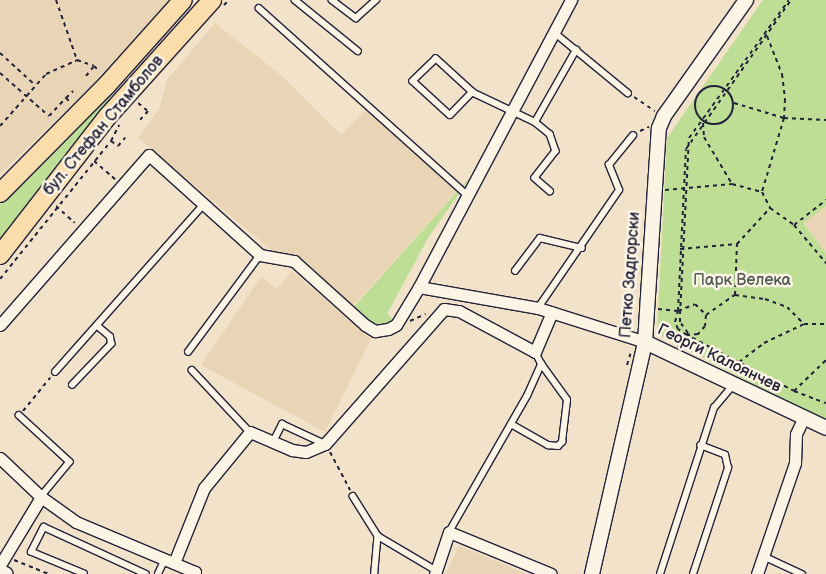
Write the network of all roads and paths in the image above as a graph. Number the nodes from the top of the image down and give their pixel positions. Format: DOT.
graph roads {
  1 [pos="56,0"];
  2 [pos="183,0"];
  3 [pos="229,0"];
  4 [pos="295,0"];
  5 [pos="332,0"];
  6 [pos="376,0"];
  7 [pos="571,0"];
  8 [pos="746,0"];
  9 [pos="790,0"];
  10 [pos="217,4"];
  11 [pos="259,8"];
  12 [pos="554,32"];
  13 [pos="767,36"];
  14 [pos="576,50"];
  15 [pos="358,51"];
  16 [pos="0,54"];
  17 [pos="77,60"];
  18 [pos="94,66"];
  19 [pos="0,72"];
  20 [pos="86,76"];
  21 [pos="105,78"];
  22 [pos="36,85"];
  23 [pos="725,88"];
  24 [pos="728,90"];
  25 [pos="73,91"];
  26 [pos="472,92"];
  27 [pos="628,93"];
  28 [pos="26,96"];
  29 [pos="66,98"];
  30 [pos="734,103"];
  31 [pos="76,107"];
  32 [pos="132,110"];
  33 [pos="511,111"];
  34 [pos="655,111"];
  35 [pos="784,118"];
  36 [pos="140,120"];
  37 [pos="702,120"];
  38 [pos="826,120"];
  39 [pos="535,122"];
  40 [pos="119,124"];
  41 [pos="651,125"];
  42 [pos="0,126"];
  43 [pos="633,135"];
  44 [pos="125,138"];
  45 [pos="111,141"];
  46 [pos="689,144"];
  47 [pos="94,161"];
  48 [pos="732,184"];
  49 [pos="122,186"];
  50 [pos="653,190"];
  51 [pos="550,191"];
  52 [pos="682,191"];
  53 [pos="687,191"];
  54 [pos="0,192"];
  55 [pos="762,192"];
  56 [pos="466,194"];
  57 [pos="826,200"];
  58 [pos="204,204"];
  59 [pos="56,206"];
  60 [pos="770,208"];
  61 [pos="794,225"];
  62 [pos="83,230"];
  63 [pos="737,244"];
  64 [pos="582,248"];
  65 [pos="680,248"];
  66 [pos="685,248"];
  67 [pos="0,255"];
  68 [pos="260,255"];
  69 [pos="826,263"];
  70 [pos="515,271"];
  71 [pos="0,279"];
  72 [pos="418,287"];
  73 [pos="735,295"];
  74 [pos="681,307"];
  75 [pos="538,308"];
  76 [pos="648,308"];
  77 [pos="678,311"];
  78 [pos="552,312"];
  79 [pos="439,314"];
  80 [pos="706,315"];
  81 [pos="804,324"];
  82 [pos="826,324"];
  83 [pos="0,325"];
  84 [pos="396,325"];
  85 [pos="97,326"];
  86 [pos="686,335"];
  87 [pos="643,349"];
  88 [pos="188,352"];
  89 [pos="535,352"];
  90 [pos="676,356"];
  91 [pos="826,360"];
  92 [pos="739,362"];
  93 [pos="541,364"];
  94 [pos="192,370"];
  95 [pos="626,371"];
  96 [pos="55,372"];
  97 [pos="729,383"];
  98 [pos="72,385"];
  99 [pos="794,391"];
  100 [pos="826,403"];
  101 [pos="19,415"];
  102 [pos="803,419"];
  103 [pos="512,424"];
  104 [pos="826,428"];
  105 [pos="250,432"];
  106 [pos="273,442"];
  107 [pos="325,444"];
  108 [pos="701,446"];
  109 [pos="0,458"];
  110 [pos="353,496"];
  111 [pos="41,498"];
  112 [pos="449,532"];
  113 [pos="378,536"];
  114 [pos="763,556"];
  115 [pos="3,561"];
  116 [pos="169,561"];
  117 [pos="0,572"];
  118 [pos="197,573"];
  119 [pos="436,573"];
  120 [pos="5,574"];
  121 [pos="49,574"];
  122 [pos="84,574"];
  123 [pos="146,574"];
  124 [pos="158,574"];
  125 [pos="375,574"];
  126 [pos="551,574"];
  127 [pos="592,574"];
  128 [pos="660,574"];
  129 [pos="693,574"];
  130 [pos="757,574"];
  131 [pos="802,574"];
  1 -- 17 [label="path"];
  2 -- 54 [label="main road, бул. Стефан Стамболов"];
  3 -- 10 [label="path"];
  4 -- 15 [label="lane"];
  5 -- 6 [label="lane"];
  7 -- 12 [label="street"];
  8 -- 50 [label="street, Петко Задгорски"];
  9 -- 13 [label="path"];
  9 -- 23 [label="path"];
  10 -- 67 [label="main road, бул. Стефан Стамболов"];
  11 -- 56 [label="lane"];
  12 -- 14 [label="lane"];
  12 -- 33 [label="street"];
  13 -- 24 [label="path"];
  13 -- 35 [label="path"];
  14 -- 27 [label="lane"];
  14 -- 39 [label="lane"];
  16 -- 22 [label="path"];
  17 -- 18 [label="path"];
  17 -- 22 [label="path"];
  18 -- 20 [label="path"];
  18 -- 21 [label="path"];
  19 -- 28 [label="path"];
  22 -- 28 [label="path"];
  23 -- 24 [label="path"];
  23 -- 37 [label="path"];
  23 -- 37 [label="path"];
  24 -- 30 [label="path"];
  24 -- 37 [label="path"];
  25 -- 29 [label="path"];
  26 -- 26 [label="lane"];
  26 -- 33 [label="lane"];
  27 -- 34 [label="path"];
  28 -- 29 [label="path"];
  28 -- 42 [label="path"];
  29 -- 31 [label="path"];
  30 -- 35 [label="path"];
  30 -- 37 [label="path"];
  32 -- 36 [label="path"];
  33 -- 39 [label="lane"];
  33 -- 56 [label="street"];
  35 -- 38 [label="path"];
  35 -- 55 [label="path"];
  37 -- 46 [label="path"];
  37 -- 48 [label="path"];
  39 -- 51 [label="lane"];
  40 -- 45 [label="path"];
  41 -- 43 [label="path"];
  43 -- 64 [label="lane"];
  44 -- 45 [label="path"];
  45 -- 47 [label="path"];
  46 -- 52 [label="path"];
  46 -- 53 [label="path"];
  47 -- 49 [label="path"];
  47 -- 59 [label="path"];
  48 -- 53 [label="path"];
  48 -- 55 [label="path"];
  49 -- 58 [label="street"];
  49 -- 62 [label="street"];
  50 -- 52 [label="path"];
  50 -- 76 [label="street, Петко Задгорски"];
  52 -- 53 [label="path"];
  52 -- 65 [label="path"];
  53 -- 66 [label="path"];
  55 -- 60 [label="path"];
  56 -- 72 [label="street"];
  57 -- 61 [label="path"];
  58 -- 68 [label="street"];
  58 -- 85 [label="lane"];
  59 -- 62 [label="path"];
  59 -- 71 [label="path"];
  60 -- 61 [label="path"];
  60 -- 63 [label="path"];
  61 -- 69 [label="path"];
  62 -- 83 [label="street"];
  63 -- 66 [label="path"];
  63 -- 73 [label="path"];
  64 -- 70 [label="lane"];
  64 -- 75 [label="lane"];
  65 -- 66 [label="path"];
  65 -- 77 [label="path"];
  66 -- 74 [label="path"];
  68 -- 84 [label="street"];
  68 -- 88 [label="lane"];
  72 -- 75 [label="street, Георги Калоянчев"];
  72 -- 84 [label="street"];
  73 -- 80 [label="path"];
  73 -- 81 [label="path"];
  74 -- 77 [label="path"];
  74 -- 80 [label="path"];
  74 -- 86 [label="path"];
  75 -- 78 [label="street, Георги Калоянчев"];
  76 -- 77 [label="path"];
  76 -- 87 [label="street, Петко Задгорски"];
  77 -- 86 [label="path"];
  78 -- 87 [label="street, Георги Калоянчев"];
  78 -- 89 [label="street"];
  79 -- 84 [label="path"];
  79 -- 89 [label="street"];
  79 -- 107 [label="street"];
  80 -- 86 [label="path"];
  81 -- 82 [label="path"];
  81 -- 92 [label="path"];
  85 -- 96 [label="lane"];
  85 -- 98 [label="lane"];
  86 -- 90 [label="path"];
  86 -- 92 [label="path"];
  87 -- 90 [label="street, Георги Калоянчев"];
  87 -- 95 [label="path"];
  87 -- 127 [label="street, Петко Задгорски"];
  89 -- 93 [label="lane"];
  90 -- 97 [label="street, Георги Калоянчев"];
  91 -- 99 [label="path"];
  92 -- 97 [label="path"];
  92 -- 99 [label="path"];
  93 -- 103 [label="lane"];
  93 -- 103 [label="lane"];
  94 -- 105 [label="lane"];
  96 -- 101 [label="path"];
  97 -- 102 [label="street, Георги Калоянчев"];
  97 -- 108 [label="lane"];
  99 -- 100 [label="path"];
  101 -- 111 [label="lane"];
  102 -- 104 [label="street, Георги Калоянчев"];
  102 -- 114 [label="street"];
  103 -- 112 [label="lane"];
  105 -- 106 [label="street"];
  105 -- 116 [label="street"];
  106 -- 107 [label="street"];
  106 -- 107 [label="lane"];
  107 -- 110 [label="path"];
  108 -- 128 [label="lane"];
  108 -- 129 [label="lane"];
  109 -- 111 [label="street"];
  110 -- 113 [label="lane"];
  111 -- 115 [label="street"];
  111 -- 116 [label="street"];
  112 -- 119 [label="street"];
  112 -- 126 [label="street"];
  113 -- 119 [label="lane"];
  113 -- 125 [label="lane"];
  114 -- 130 [label="street"];
  114 -- 131 [label="lane"];
  115 -- 121 [label="path"];
  116 -- 118 [label="street"];
  116 -- 124 [label="lane"];
  117 -- 120 [label="main road"];
  122 -- 123 [label="lane"];
}
